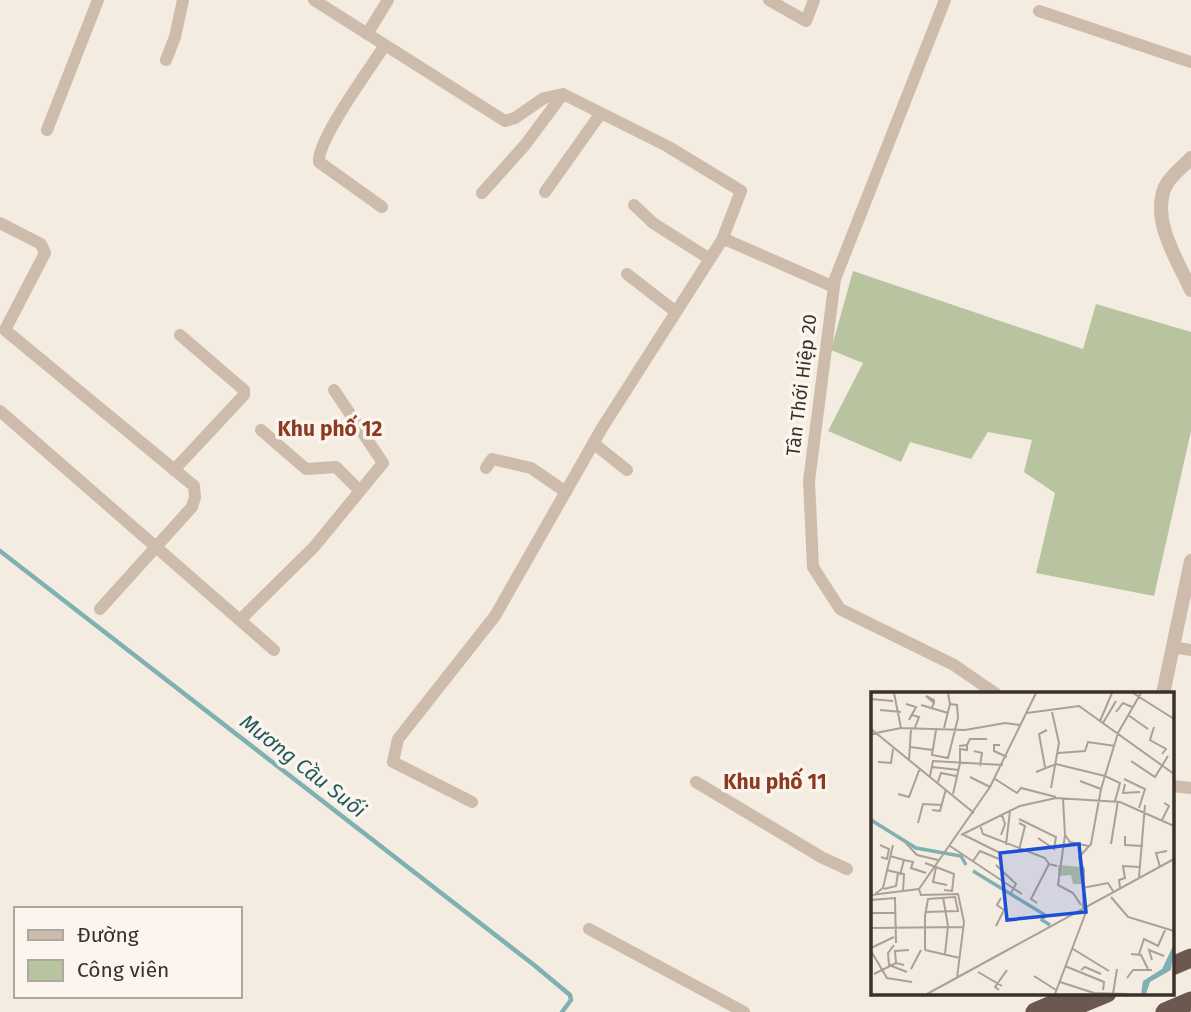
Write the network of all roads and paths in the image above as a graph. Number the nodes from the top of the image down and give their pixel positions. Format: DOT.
graph roads {
  1 [pos="98,0"];
  2 [pos="183,0"];
  3 [pos="314,0"];
  4 [pos="388,0"];
  5 [pos="769,0"];
  6 [pos="814,0"];
  7 [pos="945,0"];
  8 [pos="1039,11"];
  9 [pos="367,34"];
  10 [pos="385,46"];
  11 [pos="166,60"];
  12 [pos="1191,62"];
  13 [pos="563,94"];
  14 [pos="601,113"];
  15 [pos="47,130"];
  16 [pos="1191,158"];
  17 [pos="545,192"];
  18 [pos="482,193"];
  19 [pos="634,205"];
  20 [pos="383,207"];
  21 [pos="0,223"];
  22 [pos="722,240"];
  23 [pos="710,259"];
  24 [pos="626,274"];
  25 [pos="834,287"];
  26 [pos="1191,290"];
  27 [pos="676,312"];
  28 [pos="3,333"];
  29 [pos="180,335"];
  30 [pos="334,390"];
  31 [pos="0,411"];
  32 [pos="261,430"];
  33 [pos="593,443"];
  34 [pos="486,468"];
  35 [pos="174,470"];
  36 [pos="627,470"];
  37 [pos="360,491"];
  38 [pos="566,492"];
  39 [pos="157,548"];
  40 [pos="1191,561"];
  41 [pos="100,609"];
  42 [pos="240,620"];
  43 [pos="1172,647"];
  44 [pos="274,650"];
  45 [pos="1191,650"];
  46 [pos="993,692"];
  47 [pos="1163,692"];
  48 [pos="696,782"];
  49 [pos="472,802"];
  50 [pos="847,869"];
  51 [pos="589,929"];
  52 [pos="1191,947"];
  53 [pos="1174,954"];
  54 [pos="1191,958"];
  55 [pos="1174,965"];
  56 [pos="1075,995"];
  57 [pos="1103,995"];
  58 [pos="744,1012"];
  59 [pos="1035,1012"];
  60 [pos="1061,1012"];
  1 -- 15 [label="street"];
  2 -- 11 [label="street"];
  3 -- 9 [label="street"];
  4 -- 9 [label="street"];
  5 -- 6 [label="street"];
  7 -- 25 [label="street, Tân Thới Hiệp 20"];
  8 -- 12 [label="street"];
  9 -- 10 [label="street"];
  10 -- 13 [label="street"];
  10 -- 20 [label="street"];
  13 -- 14 [label="street"];
  13 -- 18 [label="street"];
  14 -- 17 [label="street"];
  14 -- 22 [label="street"];
  16 -- 26 [label="street"];
  19 -- 23 [label="street"];
  21 -- 28 [label="street"];
  22 -- 23 [label="street"];
  22 -- 25 [label="street"];
  23 -- 27 [label="street"];
  24 -- 27 [label="street"];
  25 -- 46 [label="street, Tân Thới Hiệp 20"];
  27 -- 33 [label="street"];
  28 -- 35 [label="street"];
  29 -- 35 [label="street"];
  30 -- 37 [label="street"];
  31 -- 39 [label="street"];
  32 -- 37 [label="street"];
  33 -- 36 [label="street"];
  33 -- 38 [label="street"];
  34 -- 38 [label="street"];
  35 -- 39 [label="street"];
  37 -- 42 [label="street"];
  38 -- 49 [label="street"];
  39 -- 41 [label="street"];
  39 -- 42 [label="street"];
  40 -- 43 [label="street"];
  42 -- 44 [label="street"];
  43 -- 45 [label="street"];
  43 -- 47 [label="street"];
  48 -- 50 [label="street"];
  51 -- 58 [label="street"];
  52 -- 53 [label="highway"];
  54 -- 55 [label="highway"];
  56 -- 59 [label="highway"];
  57 -- 60 [label="highway"];
}
